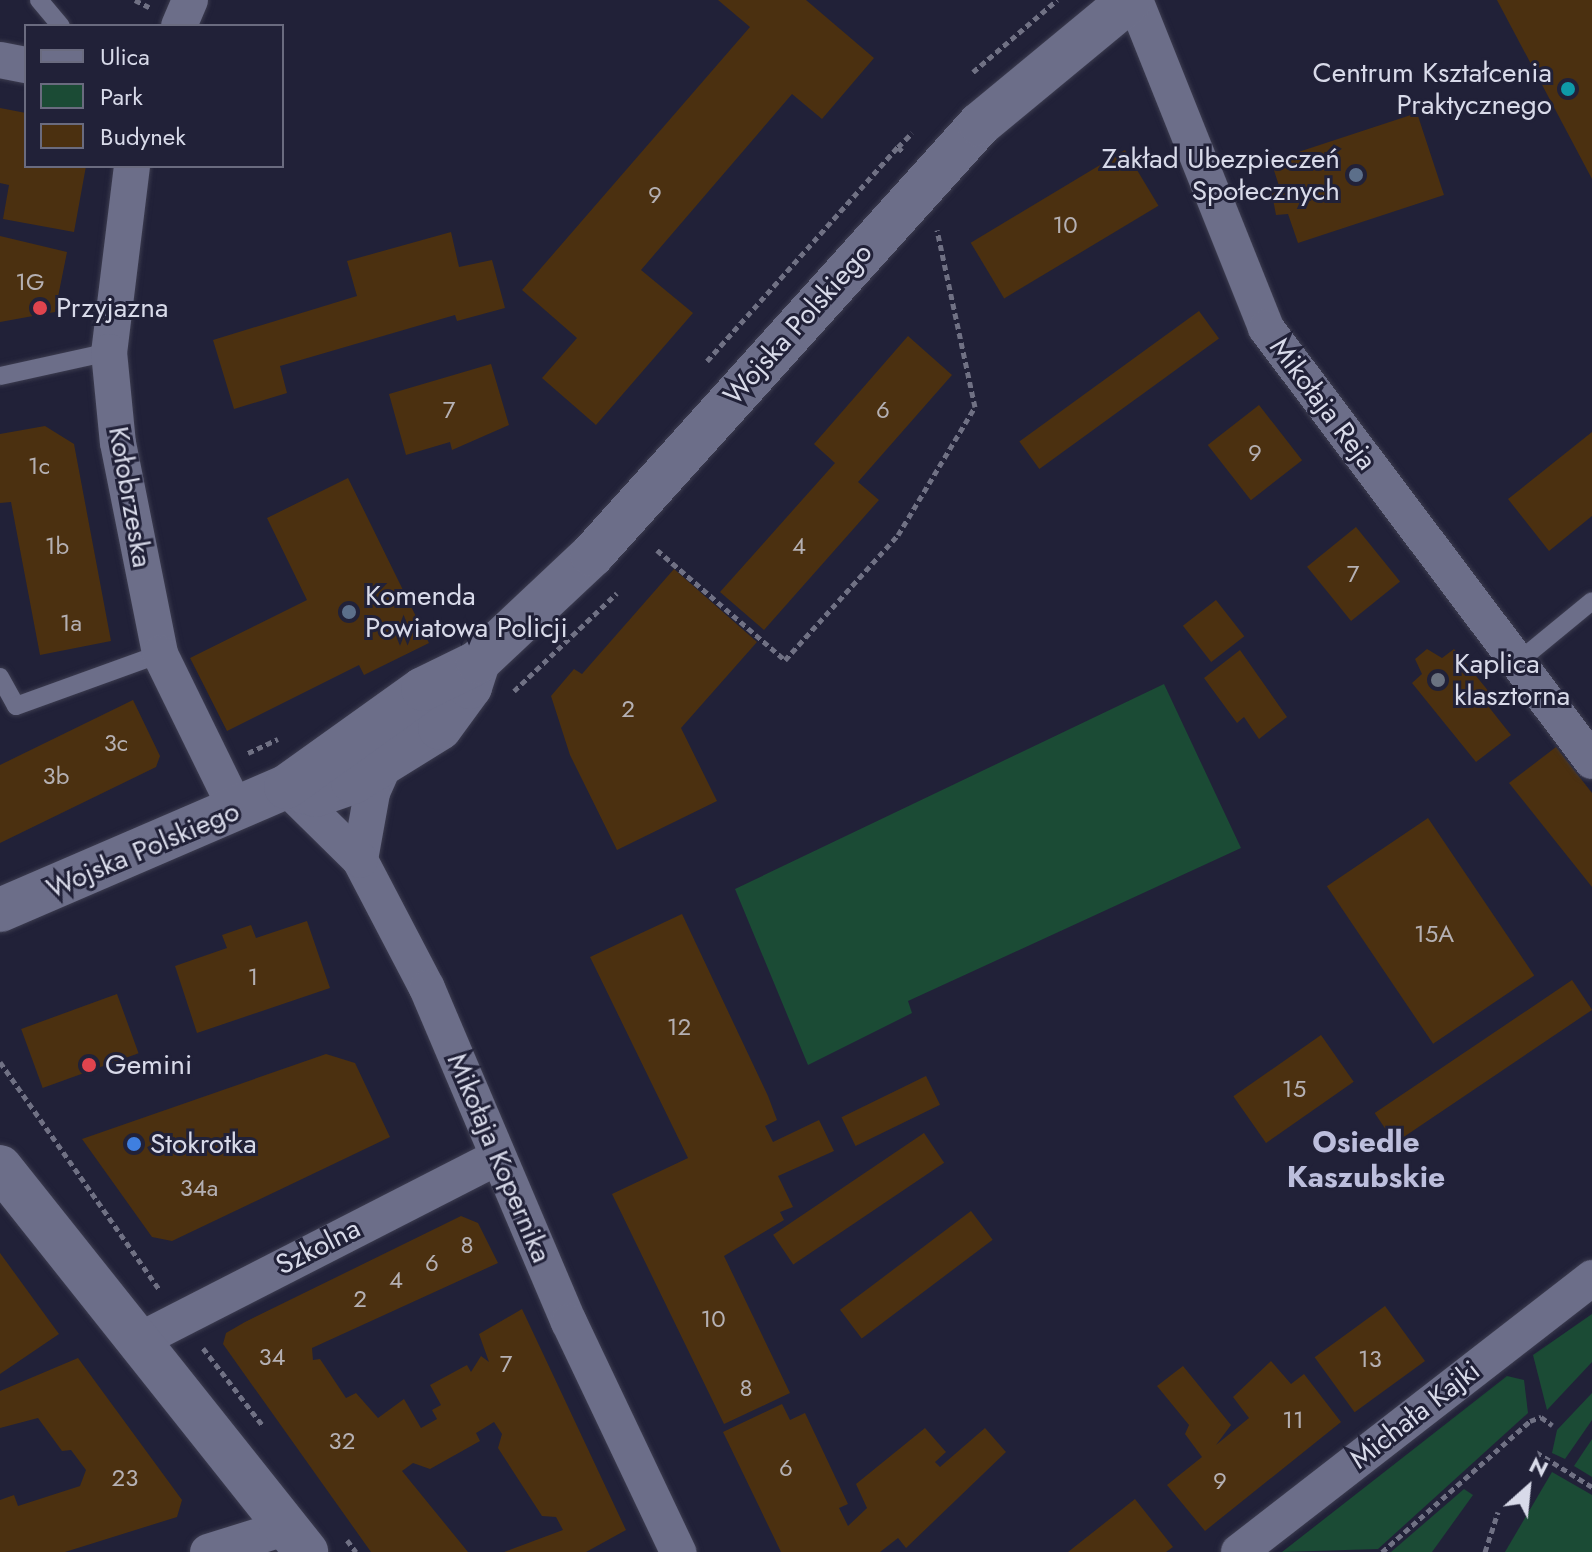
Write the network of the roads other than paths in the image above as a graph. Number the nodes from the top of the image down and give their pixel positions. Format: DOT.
graph roads {
  1 [pos="39,0"];
  2 [pos="190,0"];
  3 [pos="1133,0"];
  4 [pos="59,24"];
  5 [pos="180,24"];
  6 [pos="0,60"];
  7 [pos="24,65"];
  8 [pos="132,168"];
  9 [pos="109,352"];
  10 [pos="0,376"];
  11 [pos="1592,601"];
  12 [pos="160,654"];
  13 [pos="1519,661"];
  14 [pos="478,662"];
  15 [pos="0,677"];
  16 [pos="386,761"];
  17 [pos="1592,761"];
  18 [pos="286,787"];
  19 [pos="237,811"];
  20 [pos="360,860"];
  21 [pos="0,910"];
  22 [pos="498,1157"];
  23 [pos="0,1167"];
  24 [pos="1592,1278"];
  25 [pos="140,1340"];
  26 [pos="297,1539"];
  27 [pos="208,1552"];
  28 [pos="678,1552"];
  29 [pos="1239,1552"];
  1 -- 4 [label="lane"];
  2 -- 5 [label="street"];
  3 -- 13 [label="street, Mikołaja Reja"];
  3 -- 14 [label="street, Wojska Polskiego"];
  6 -- 7 [label="street"];
  8 -- 9 [label="street, Kołobrzeska"];
  9 -- 10 [label="lane"];
  9 -- 12 [label="street, Kołobrzeska"];
  11 -- 13 [label="lane"];
  12 -- 15 [label="lane"];
  12 -- 19 [label="street, Kołobrzeska"];
  13 -- 17 [label="street, Mikołaja Reja"];
  14 -- 16 [label="street, Wojska Polskiego"];
  14 -- 18 [label="street, Wojska Polskiego"];
  16 -- 18 [label="street, Wojska Polskiego"];
  16 -- 20 [label="street"];
  18 -- 19 [label="street, Wojska Polskiego"];
  18 -- 20 [label="street, Mikołaja Kopernika"];
  19 -- 21 [label="street, Wojska Polskiego"];
  20 -- 22 [label="street, Mikołaja Kopernika"];
  22 -- 25 [label="street, Szkolna"];
  22 -- 28 [label="street, Mikołaja Kopernika"];
  23 -- 25 [label="street"];
  24 -- 29 [label="street, Michała Kajki"];
  25 -- 26 [label="street"];
  26 -- 27 [label="street"];
}
